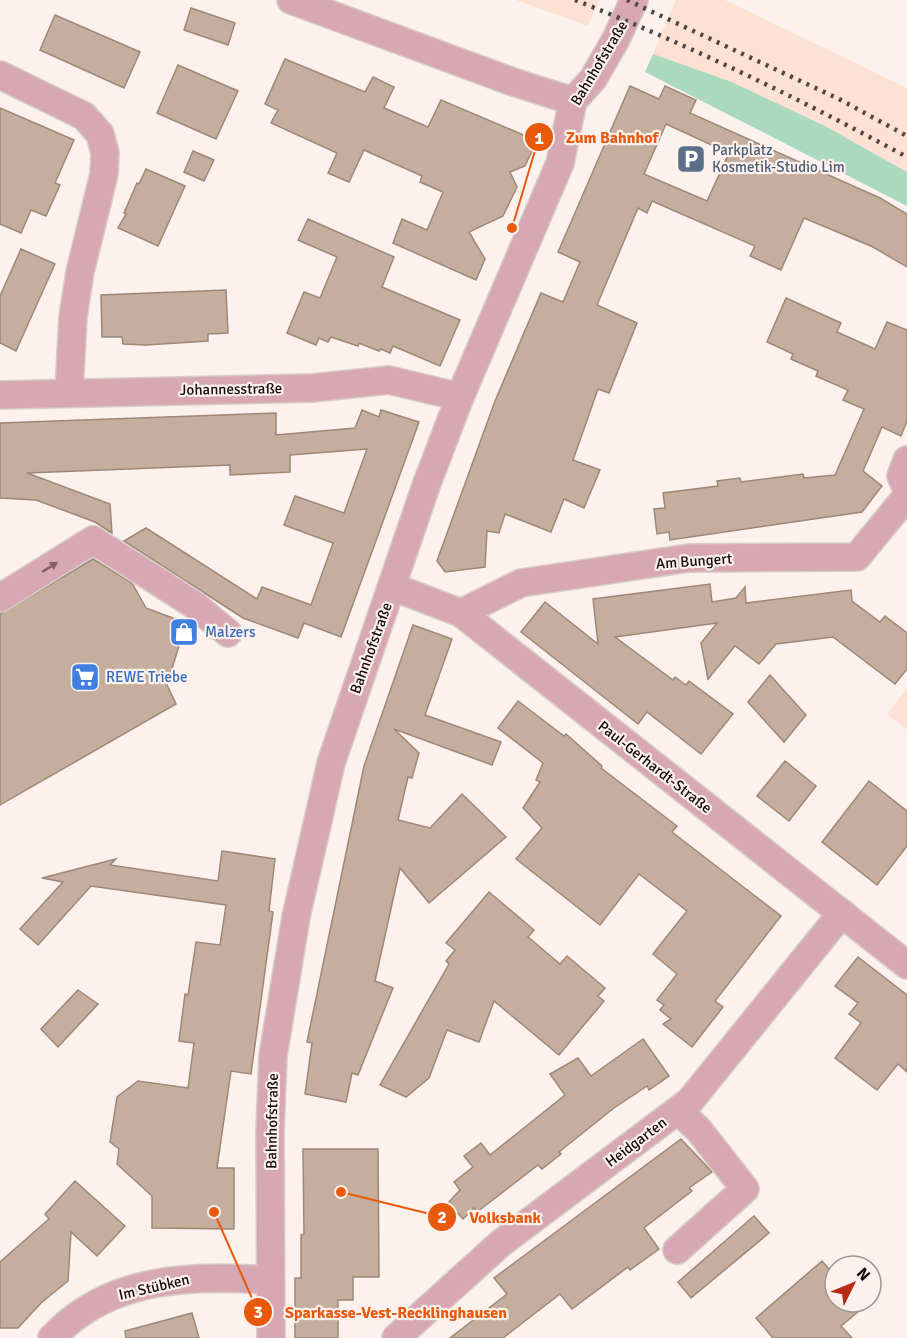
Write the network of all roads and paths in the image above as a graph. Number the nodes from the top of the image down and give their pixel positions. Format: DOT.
graph roads {
  1 [pos="291,0"];
  2 [pos="634,0"];
  3 [pos="0,75"];
  4 [pos="573,101"];
  5 [pos="69,391"];
  6 [pos="0,395"];
  7 [pos="460,397"];
  8 [pos="907,460"];
  9 [pos="907,490"];
  10 [pos="907,496"];
  11 [pos="393,587"];
  12 [pos="0,598"];
  13 [pos="461,613"];
  14 [pos="228,633"];
  15 [pos="842,913"];
  16 [pos="907,965"];
  17 [pos="678,1110"];
  18 [pos="677,1250"];
  19 [pos="270,1280"];
  20 [pos="52,1338"];
  21 [pos="271,1338"];
  22 [pos="396,1338"];
  1 -- 4 [label="street"];
  2 -- 4 [label="street, Bahnhofstraße"];
  3 -- 5 [label="street"];
  4 -- 7 [label="street, Bahnhofstraße"];
  5 -- 6 [label="street, Johannesstraße"];
  5 -- 7 [label="street, Johannesstraße"];
  7 -- 11 [label="street, Bahnhofstraße"];
  8 -- 9 [label="street"];
  10 -- 13 [label="street, Am Bungert"];
  11 -- 13 [label="street, Paul-Gerhardt-Straße"];
  11 -- 19 [label="street, Bahnhofstraße"];
  12 -- 14 [label="street, one-way"];
  13 -- 15 [label="street, Paul-Gerhardt-Straße"];
  15 -- 16 [label="street, Paul-Gerhardt-Straße"];
  15 -- 17 [label="street, Heidgarten"];
  17 -- 18 [label="street"];
  17 -- 22 [label="street, Heidgarten"];
  19 -- 20 [label="street, Im Stübken"];
  19 -- 21 [label="street, Bahnhofstraße"];
}
